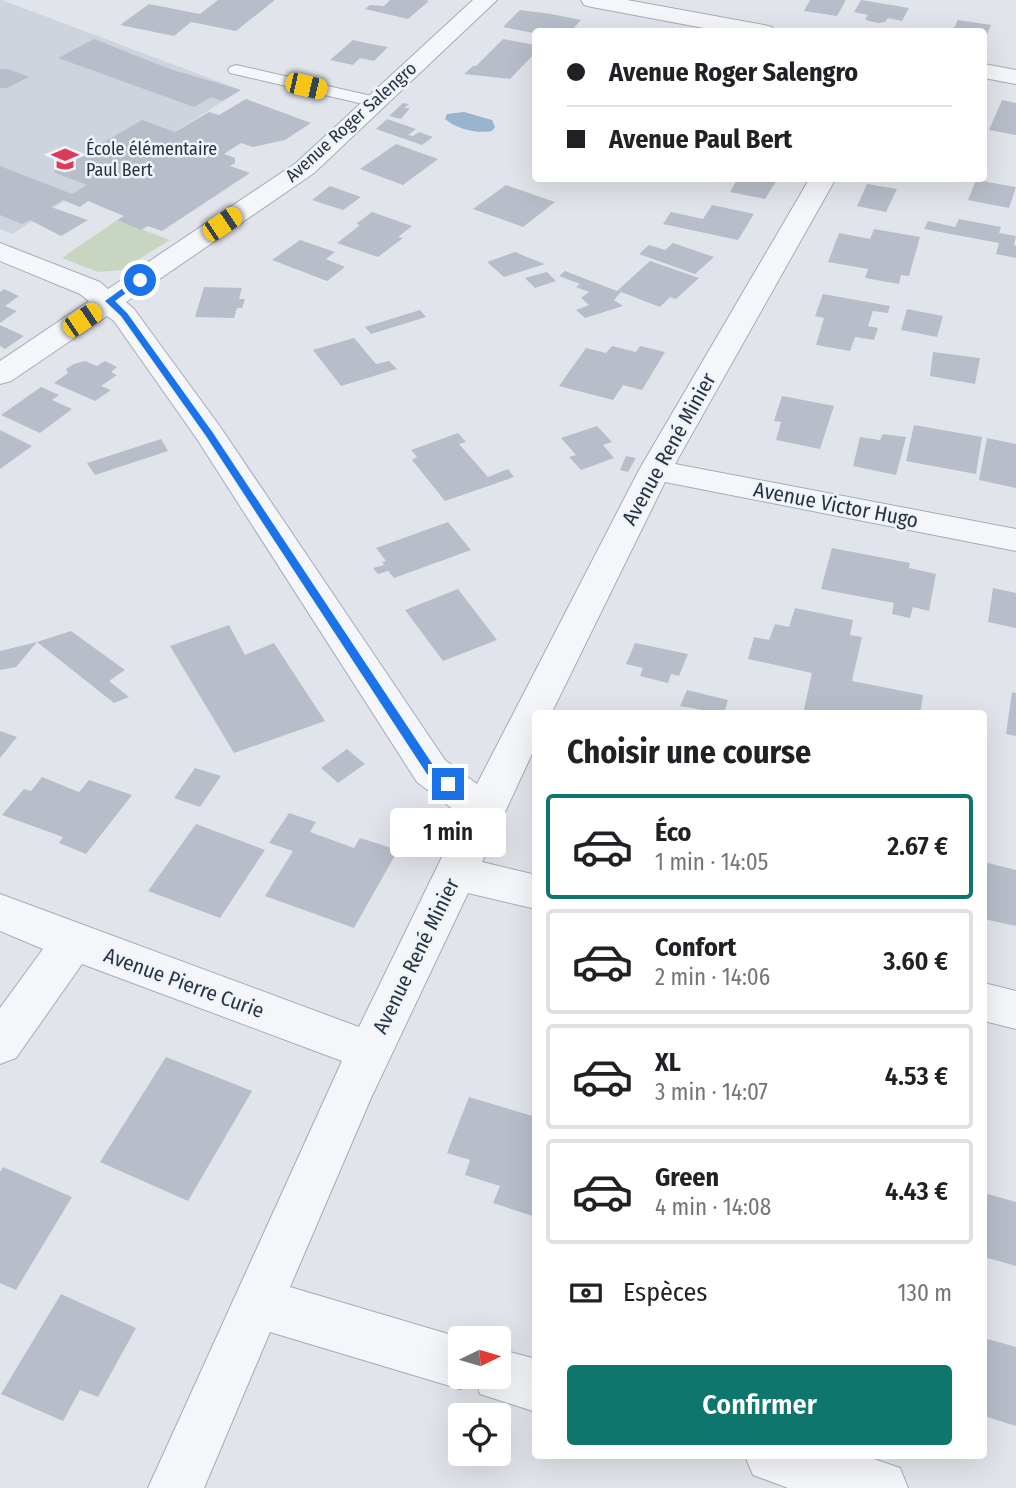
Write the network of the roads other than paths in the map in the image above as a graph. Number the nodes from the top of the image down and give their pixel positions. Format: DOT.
graph roads {
  1 [pos="486,0"];
  2 [pos="592,0"];
  3 [pos="742,28"];
  4 [pos="236,70"];
  5 [pos="987,72"];
  6 [pos="1016,77"];
  7 [pos="376,102"];
  8 [pos="821,182"];
  9 [pos="0,251"];
  10 [pos="110,301"];
  11 [pos="0,375"];
  12 [pos="655,470"];
  13 [pos="1016,540"];
  14 [pos="534,710"];
  15 [pos="532,713"];
  16 [pos="483,810"];
  17 [pos="457,873"];
  18 [pos="532,891"];
  19 [pos="0,912"];
  20 [pos="73,942"];
  21 [pos="987,1003"];
  22 [pos="1016,1010"];
  23 [pos="0,1044"];
  24 [pos="369,1051"];
  25 [pos="258,1303"];
  26 [pos="448,1359"];
  27 [pos="511,1379"];
  28 [pos="532,1385"];
  29 [pos="782,1459"];
  30 [pos="176,1488"];
  31 [pos="880,1488"];
  1 -- 7 [label="street, Avenue Roger Salengro"];
  2 -- 3 [label="street"];
  4 -- 7 [label="lane"];
  5 -- 6 [label="street"];
  7 -- 10 [label="street, Avenue Roger Salengro"];
  8 -- 12 [label="street, Avenue René Minier"];
  9 -- 10 [label="street"];
  10 -- 11 [label="street, Avenue Roger Salengro"];
  10 -- 16 [label="street"];
  12 -- 13 [label="street, Avenue Victor Hugo"];
  12 -- 14 [label="street, Avenue René Minier"];
  15 -- 16 [label="street, Avenue René Minier"];
  16 -- 17 [label="street, Avenue René Minier"];
  17 -- 18 [label="street"];
  17 -- 24 [label="street, Avenue René Minier"];
  19 -- 20 [label="street, Avenue Pierre Curie"];
  20 -- 23 [label="street"];
  20 -- 24 [label="street, Avenue Pierre Curie"];
  21 -- 22 [label="street"];
  24 -- 25 [label="street, Avenue René Minier"];
  25 -- 26 [label="street"];
  25 -- 30 [label="street, Avenue René Minier"];
  27 -- 28 [label="street"];
  29 -- 31 [label="street"];
}
